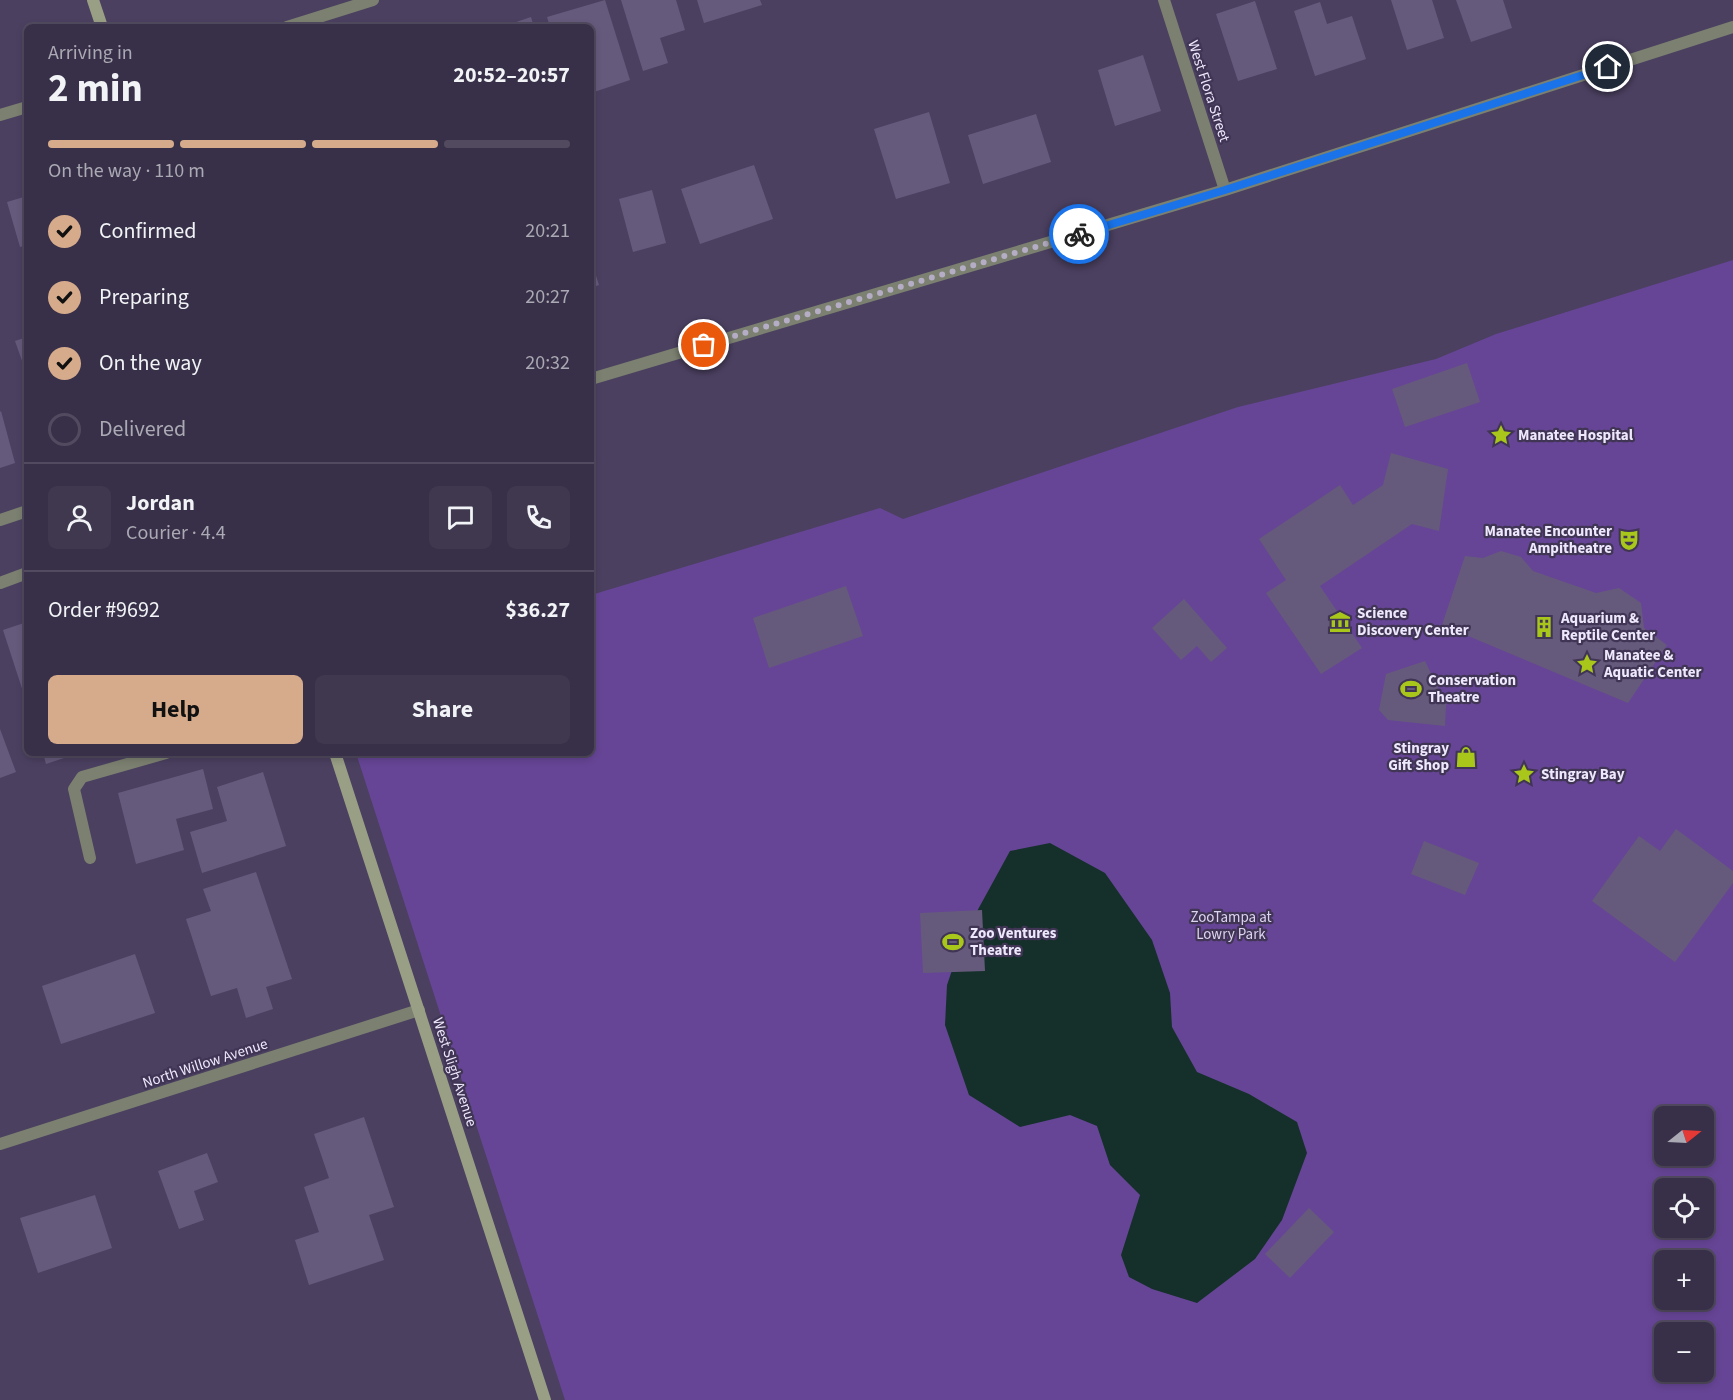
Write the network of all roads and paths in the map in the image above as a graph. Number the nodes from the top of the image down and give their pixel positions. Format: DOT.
graph roads {
  1 [pos="93,0"];
  2 [pos="373,0"];
  3 [pos="1164,0"];
  4 [pos="101,24"];
  5 [pos="297,24"];
  6 [pos="1733,27"];
  7 [pos="24,108"];
  8 [pos="0,115"];
  9 [pos="1225,190"];
  10 [pos="594,378"];
  11 [pos="24,512"];
  12 [pos="0,520"];
  13 [pos="24,574"];
  14 [pos="0,583"];
  15 [pos="156,756"];
  16 [pos="336,756"];
  17 [pos="90,858"];
  18 [pos="419,1010"];
  19 [pos="0,1144"];
  20 [pos="545,1400"];
  1 -- 4 [label="main road"];
  2 -- 5 [label="street"];
  3 -- 9 [label="street, West Flora Street"];
  6 -- 9 [label="street"];
  7 -- 8 [label="street"];
  9 -- 10 [label="street"];
  11 -- 12 [label="street"];
  13 -- 14 [label="street"];
  15 -- 17 [label="street"];
  16 -- 18 [label="main road, West Sligh Avenue"];
  18 -- 19 [label="street, North Willow Avenue"];
  18 -- 20 [label="main road, West Sligh Avenue"];
}
